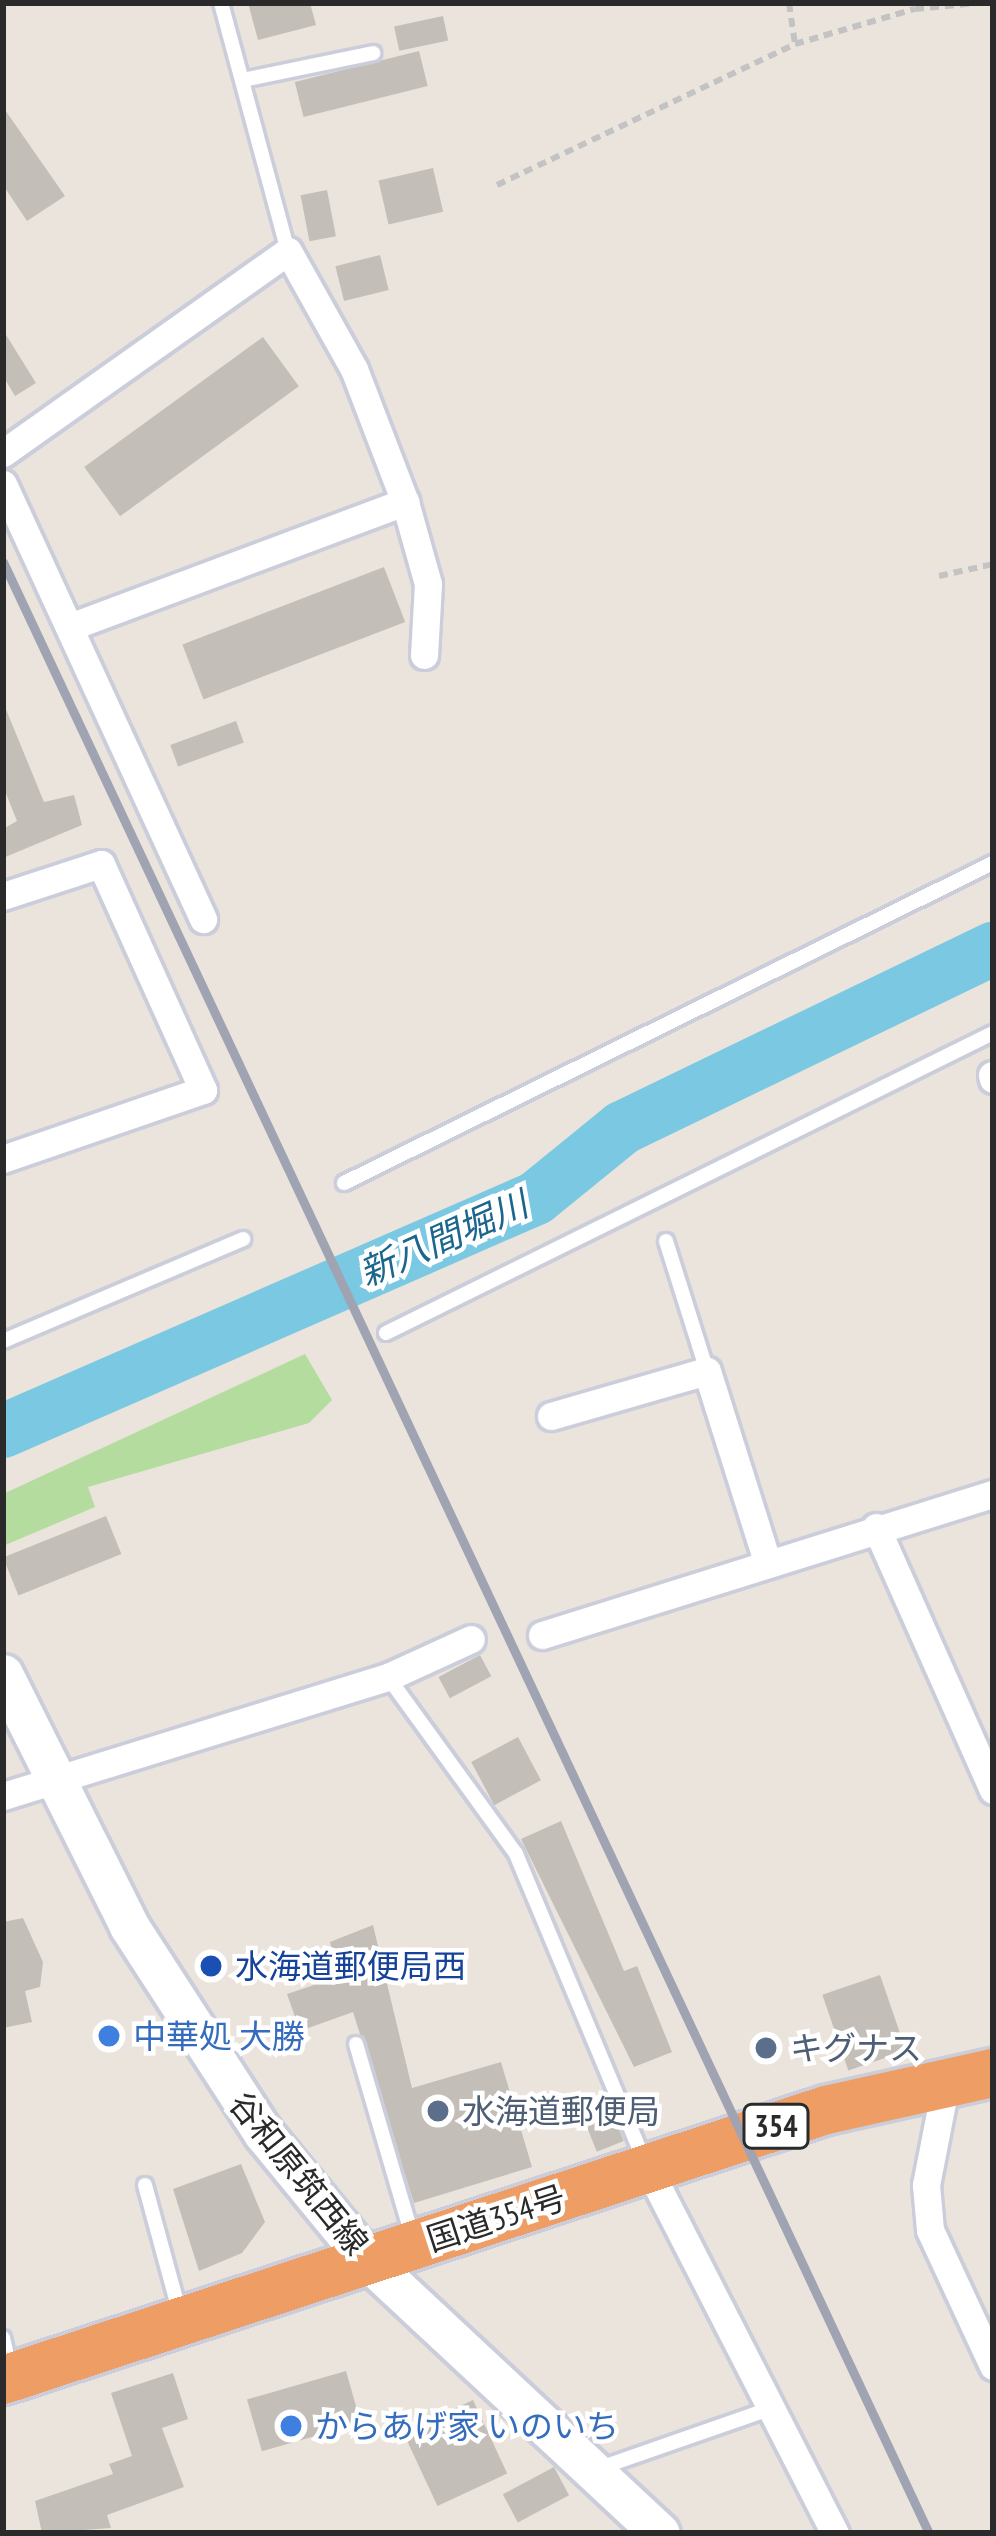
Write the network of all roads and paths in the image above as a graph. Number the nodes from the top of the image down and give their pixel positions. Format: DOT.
graph roads {
  1 [pos="221,3"];
  2 [pos="788,3"];
  3 [pos="979,3"];
  4 [pos="794,44"];
  5 [pos="373,52"];
  6 [pos="248,79"];
  7 [pos="497,185"];
  8 [pos="288,251"];
  9 [pos="3,453"];
  10 [pos="3,484"];
  11 [pos="405,502"];
  12 [pos="993,564"];
  13 [pos="939,576"];
  14 [pos="70,627"];
  15 [pos="424,655"];
  16 [pos="993,863"];
  17 [pos="3,896"];
  18 [pos="203,919"];
  19 [pos="993,1033"];
  20 [pos="3,1159"];
  21 [pos="344,1183"];
  22 [pos="243,1239"];
  23 [pos="667,1241"];
  24 [pos="386,1333"];
  25 [pos="3,1341"];
  26 [pos="707,1371"];
  27 [pos="551,1416"];
  28 [pos="993,1494"];
  29 [pos="876,1527"];
  30 [pos="767,1561"];
  31 [pos="542,1635"];
  32 [pos="472,1639"];
  33 [pos="3,1674"];
  34 [pos="388,1677"];
  35 [pos="52,1781"];
  36 [pos="993,1790"];
  37 [pos="3,1796"];
  38 [pos="356,2044"];
  39 [pos="970,2077"];
  40 [pos="648,2168"];
  41 [pos="145,2186"];
  42 [pos="415,2244"];
  43 [pos="367,2260"];
  44 [pos="182,2321"];
  45 [pos="6,2365"];
  46 [pos="993,2366"];
  47 [pos="772,2408"];
  48 [pos="592,2470"];
  49 [pos="659,2533"];
  50 [pos="835,2533"];
  1 -- 6 [label="lane"];
  2 -- 4 [label="path"];
  3 -- 4 [label="path"];
  4 -- 7 [label="path"];
  5 -- 6 [label="lane"];
  6 -- 8 [label="lane"];
  8 -- 9 [label="street"];
  8 -- 11 [label="street"];
  10 -- 14 [label="street"];
  11 -- 14 [label="street"];
  11 -- 15 [label="street"];
  12 -- 13 [label="path"];
  14 -- 18 [label="street"];
  16 -- 21 [label="lane"];
  17 -- 20 [label="street"];
  19 -- 24 [label="lane"];
  22 -- 25 [label="lane"];
  23 -- 26 [label="lane"];
  26 -- 27 [label="street"];
  26 -- 30 [label="street"];
  28 -- 29 [label="street"];
  29 -- 30 [label="street"];
  29 -- 36 [label="street"];
  30 -- 31 [label="street"];
  32 -- 34 [label="street"];
  33 -- 35 [label="main road, 谷和原筑西線"];
  34 -- 35 [label="street"];
  34 -- 40 [label="lane"];
  35 -- 37 [label="street"];
  35 -- 43 [label="main road, 谷和原筑西線"];
  38 -- 42 [label="lane"];
  39 -- 40 [label="highway, 国道354号 / 354"];
  39 -- 46 [label="street"];
  40 -- 42 [label="highway, 国道354号 / 354"];
  40 -- 47 [label="street"];
  41 -- 44 [label="lane"];
  42 -- 43 [label="highway, 国道354号 / 354"];
  43 -- 44 [label="highway, 国道354号 / 354"];
  43 -- 48 [label="main road, 谷和原筑西線"];
  44 -- 45 [label="highway, 国道354号 / 354"];
  47 -- 48 [label="lane"];
  47 -- 50 [label="street"];
  48 -- 49 [label="main road, 谷和原筑西線"];
}
